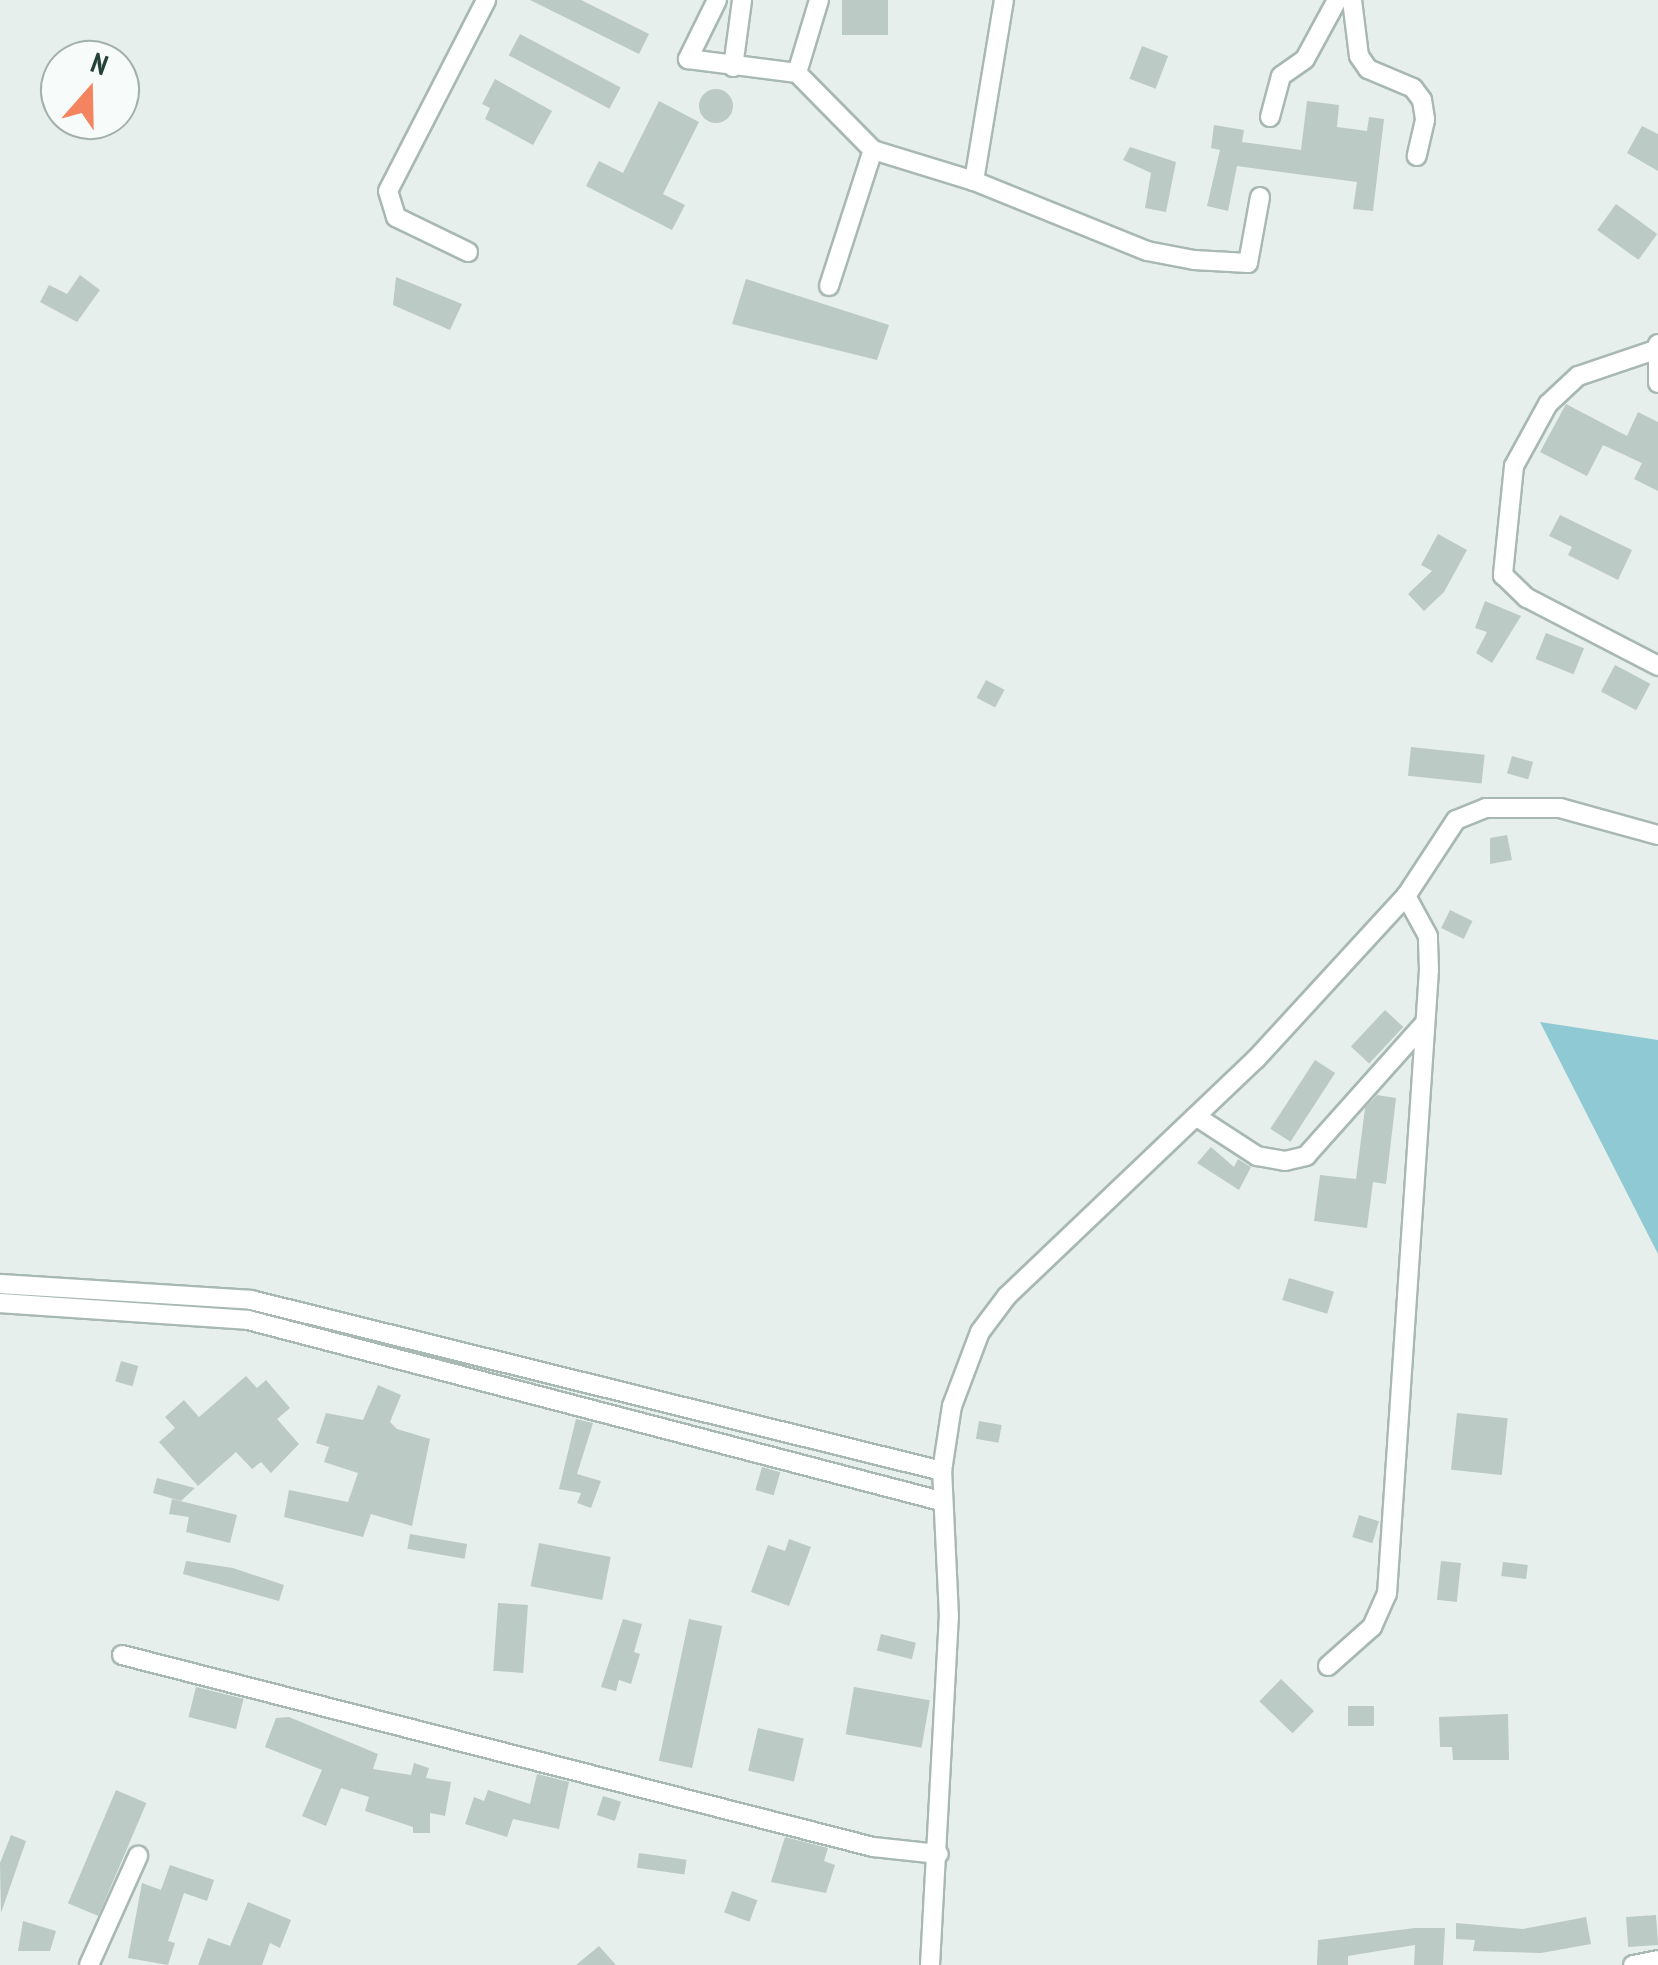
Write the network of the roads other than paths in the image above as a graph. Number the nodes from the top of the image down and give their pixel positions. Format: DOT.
graph roads {
  1 [pos="486,0"];
  2 [pos="717,0"];
  3 [pos="742,0"];
  4 [pos="819,0"];
  5 [pos="1004,0"];
  6 [pos="1337,0"];
  7 [pos="1352,0"];
  8 [pos="733,66"];
  9 [pos="797,73"];
  10 [pos="1270,117"];
  11 [pos="873,150"];
  12 [pos="1417,156"];
  13 [pos="974,180"];
  14 [pos="1260,197"];
  15 [pos="468,252"];
  16 [pos="829,286"];
  17 [pos="1657,347"];
  18 [pos="1658,384"];
  19 [pos="1658,666"];
  20 [pos="1658,835"];
  21 [pos="1406,896"];
  22 [pos="1424,1024"];
  23 [pos="1196,1117"];
  24 [pos="0,1284"];
  25 [pos="0,1303"];
  26 [pos="942,1471"];
  27 [pos="941,1500"];
  28 [pos="122,1655"];
  29 [pos="1328,1666"];
  30 [pos="939,1854"];
  31 [pos="138,1856"];
  32 [pos="1658,1960"];
  33 [pos="89,1965"];
  34 [pos="930,1965"];
  35 [pos="1633,1965"];
  1 -- 15 [label="street"];
  2 -- 8 [label="street"];
  3 -- 8 [label="street"];
  4 -- 9 [label="street"];
  5 -- 13 [label="street"];
  6 -- 10 [label="street"];
  7 -- 12 [label="street"];
  8 -- 9 [label="street"];
  9 -- 11 [label="street"];
  11 -- 13 [label="street"];
  11 -- 16 [label="street"];
  13 -- 14 [label="street"];
  17 -- 18 [label="street"];
  17 -- 19 [label="street"];
  20 -- 21 [label="street"];
  21 -- 22 [label="street"];
  21 -- 23 [label="street"];
  22 -- 23 [label="street"];
  22 -- 29 [label="street"];
  23 -- 26 [label="street"];
  24 -- 26 [label="street"];
  25 -- 27 [label="street"];
  26 -- 27 [label="street"];
  27 -- 30 [label="street"];
  28 -- 30 [label="street"];
  30 -- 34 [label="street"];
  31 -- 33 [label="street"];
  32 -- 35 [label="street"];
}
